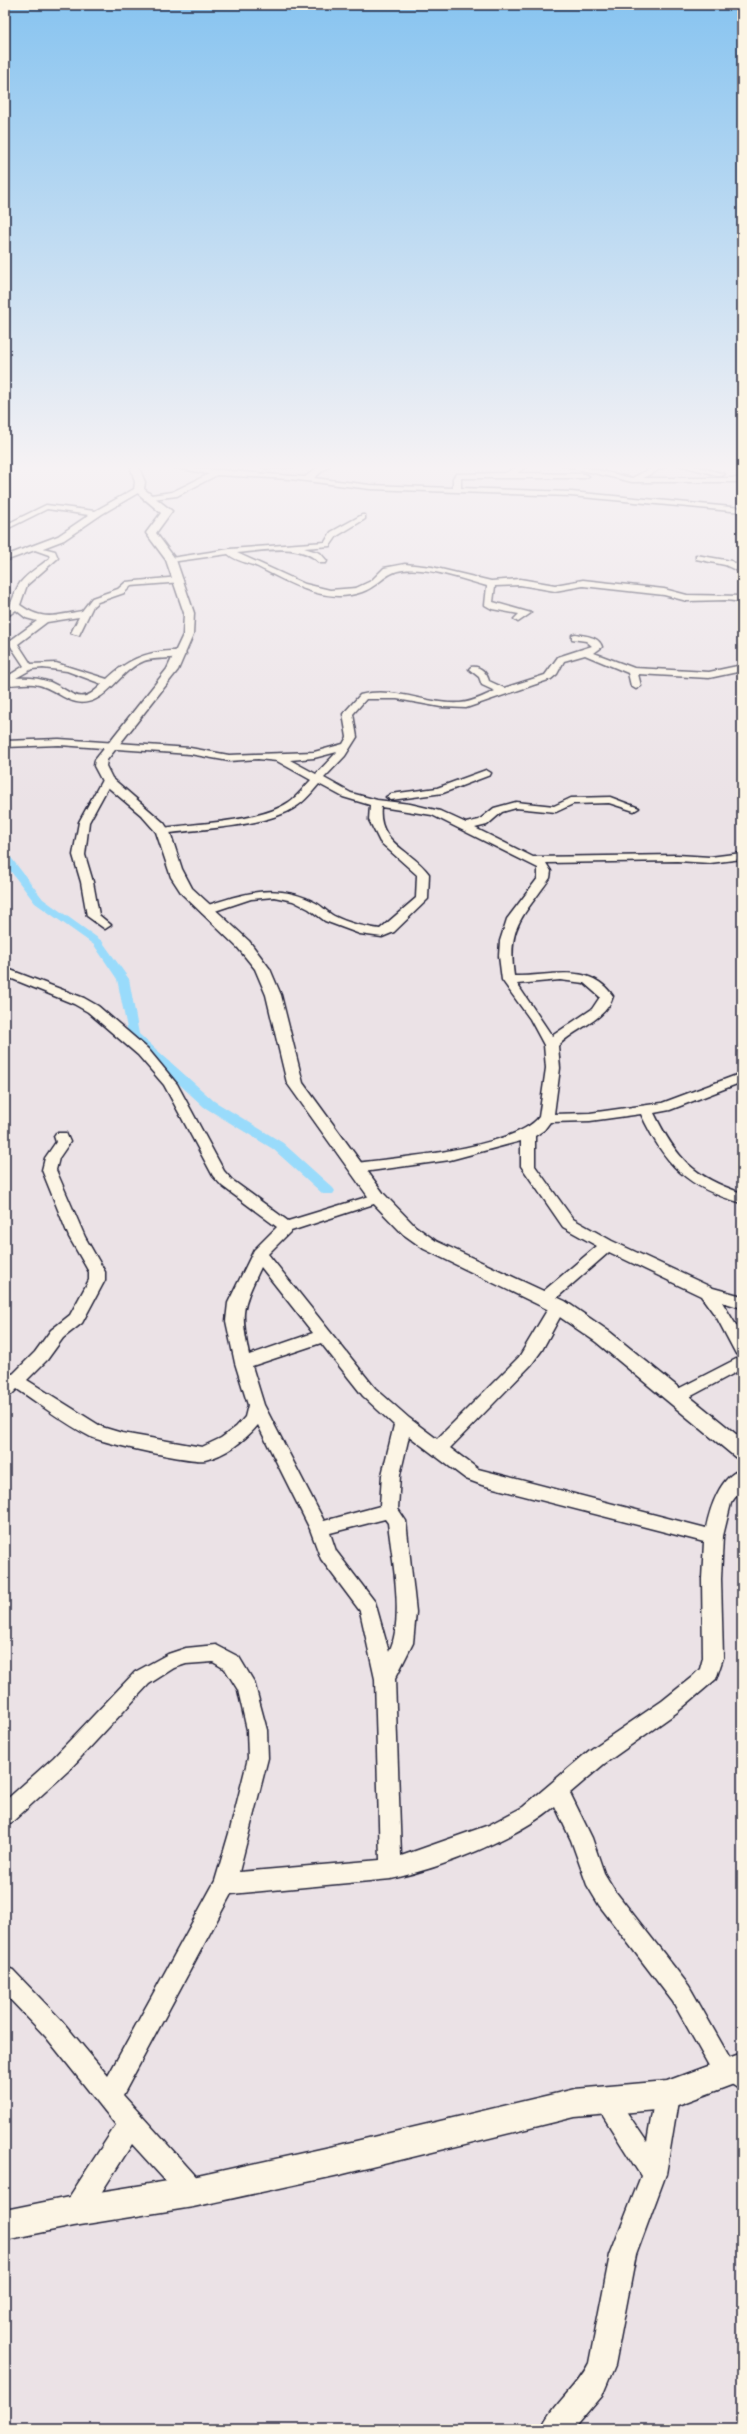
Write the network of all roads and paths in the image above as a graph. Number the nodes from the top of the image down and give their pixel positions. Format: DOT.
graph roads {
  1 [pos="27,579"];
  2 [pos="284,579"];
  3 [pos="380,579"];
  4 [pos="470,579"];
  5 [pos="178,580"];
  6 [pos="491,584"];
  7 [pos="742,599"];
  8 [pos="16,606"];
  9 [pos="85,613"];
  10 [pos="5,615"];
  11 [pos="518,619"];
  12 [pos="44,620"];
  13 [pos="76,632"];
  14 [pos="575,637"];
  15 [pos="9,642"];
  16 [pos="587,652"];
  17 [pos="181,654"];
  18 [pos="29,667"];
  19 [pos="742,668"];
  20 [pos="474,669"];
  21 [pos="632,671"];
  22 [pos="6,683"];
  23 [pos="108,683"];
  24 [pos="636,686"];
  25 [pos="503,691"];
  26 [pos="5,744"];
  27 [pos="112,745"];
  28 [pos="347,746"];
  29 [pos="279,758"];
  30 [pos="486,773"];
  31 [pos="317,779"];
  32 [pos="108,780"];
  33 [pos="361,799"];
  34 [pos="376,803"];
  35 [pos="634,808"];
  36 [pos="464,827"];
  37 [pos="162,831"];
  38 [pos="742,856"];
  39 [pos="531,860"];
  40 [pos="206,910"];
  41 [pos="105,926"];
  42 [pos="5,972"];
  43 [pos="508,980"];
  44 [pos="551,1045"];
  45 [pos="742,1077"];
  46 [pos="646,1111"];
  47 [pos="546,1118"];
  48 [pos="528,1134"];
  49 [pos="61,1136"];
  50 [pos="356,1168"];
  51 [pos="378,1198"];
  52 [pos="742,1198"];
  53 [pos="286,1227"];
  54 [pos="607,1245"];
  55 [pos="259,1254"];
  56 [pos="707,1292"];
  57 [pos="552,1302"];
  58 [pos="742,1302"];
  59 [pos="322,1336"];
  60 [pos="742,1350"];
  61 [pos="742,1362"];
  62 [pos="243,1363"];
  63 [pos="8,1383"];
  64 [pos="678,1396"];
  65 [pos="256,1405"];
  66 [pos="403,1423"];
  67 [pos="438,1449"];
  68 [pos="742,1450"];
  69 [pos="742,1476"];
  70 [pos="389,1511"];
  71 [pos="319,1529"];
  72 [pos="713,1537"];
  73 [pos="385,1679"];
  74 [pos="558,1791"];
  75 [pos="5,1815"];
  76 [pos="391,1869"];
  77 [pos="225,1884"];
  78 [pos="5,1978"];
  79 [pos="740,2072"];
  80 [pos="667,2095"];
  81 [pos="110,2096"];
  82 [pos="605,2100"];
  83 [pos="131,2124"];
  84 [pos="654,2174"];
  85 [pos="193,2192"];
  86 [pos="74,2211"];
  87 [pos="5,2225"];
  88 [pos="556,2429"];
  1 -- 8 [label="street"];
  2 -- 3 [label="street"];
  4 -- 6 [label="street"];
  5 -- 9 [label="street"];
  5 -- 17 [label="street"];
  6 -- 7 [label="street"];
  6 -- 11 [label="street"];
  8 -- 10 [label="street"];
  8 -- 12 [label="street"];
  9 -- 12 [label="street"];
  9 -- 13 [label="street"];
  12 -- 15 [label="street"];
  14 -- 16 [label="street"];
  15 -- 18 [label="street"];
  16 -- 21 [label="street"];
  16 -- 25 [label="street"];
  17 -- 23 [label="street"];
  17 -- 27 [label="street"];
  18 -- 22 [label="street"];
  18 -- 23 [label="street"];
  19 -- 21 [label="street"];
  20 -- 25 [label="street"];
  21 -- 24 [label="street"];
  22 -- 23 [label="street"];
  25 -- 28 [label="street"];
  26 -- 27 [label="street"];
  27 -- 29 [label="street"];
  27 -- 32 [label="street"];
  28 -- 29 [label="street"];
  28 -- 31 [label="street"];
  29 -- 31 [label="street"];
  30 -- 33 [label="street"];
  31 -- 33 [label="street"];
  31 -- 37 [label="street"];
  32 -- 37 [label="street"];
  32 -- 41 [label="street"];
  33 -- 34 [label="street"];
  34 -- 36 [label="street"];
  34 -- 40 [label="street"];
  35 -- 36 [label="street"];
  36 -- 39 [label="street"];
  37 -- 40 [label="street"];
  38 -- 39 [label="street"];
  39 -- 43 [label="street"];
  40 -- 50 [label="street"];
  42 -- 53 [label="street"];
  43 -- 44 [label="street"];
  43 -- 44 [label="street"];
  44 -- 47 [label="street"];
  45 -- 46 [label="street"];
  46 -- 47 [label="street"];
  46 -- 52 [label="street"];
  47 -- 48 [label="street"];
  48 -- 50 [label="street"];
  48 -- 54 [label="street"];
  49 -- 63 [label="street"];
  50 -- 51 [label="street"];
  51 -- 53 [label="street"];
  51 -- 57 [label="street"];
  53 -- 55 [label="street"];
  54 -- 56 [label="street"];
  54 -- 57 [label="street"];
  55 -- 59 [label="street"];
  55 -- 62 [label="street"];
  56 -- 58 [label="street"];
  56 -- 60 [label="street"];
  57 -- 64 [label="street"];
  57 -- 67 [label="street"];
  59 -- 62 [label="street"];
  59 -- 66 [label="street"];
  61 -- 64 [label="street"];
  62 -- 65 [label="street"];
  63 -- 65 [label="street"];
  64 -- 68 [label="street"];
  65 -- 71 [label="street"];
  66 -- 67 [label="street"];
  66 -- 70 [label="street"];
  67 -- 72 [label="street"];
  69 -- 72 [label="street"];
  70 -- 71 [label="street"];
  70 -- 73 [label="street"];
  71 -- 73 [label="street"];
  72 -- 74 [label="street"];
  73 -- 76 [label="street"];
  74 -- 76 [label="street"];
  74 -- 79 [label="street"];
  75 -- 77 [label="street"];
  76 -- 77 [label="street"];
  77 -- 81 [label="street"];
  78 -- 81 [label="street"];
  79 -- 80 [label="street"];
  80 -- 82 [label="street"];
  80 -- 84 [label="street"];
  81 -- 83 [label="street"];
  82 -- 84 [label="street"];
  82 -- 85 [label="street"];
  83 -- 85 [label="street"];
  83 -- 86 [label="street"];
  84 -- 88 [label="street"];
  85 -- 86 [label="street"];
  86 -- 87 [label="street"];
}
